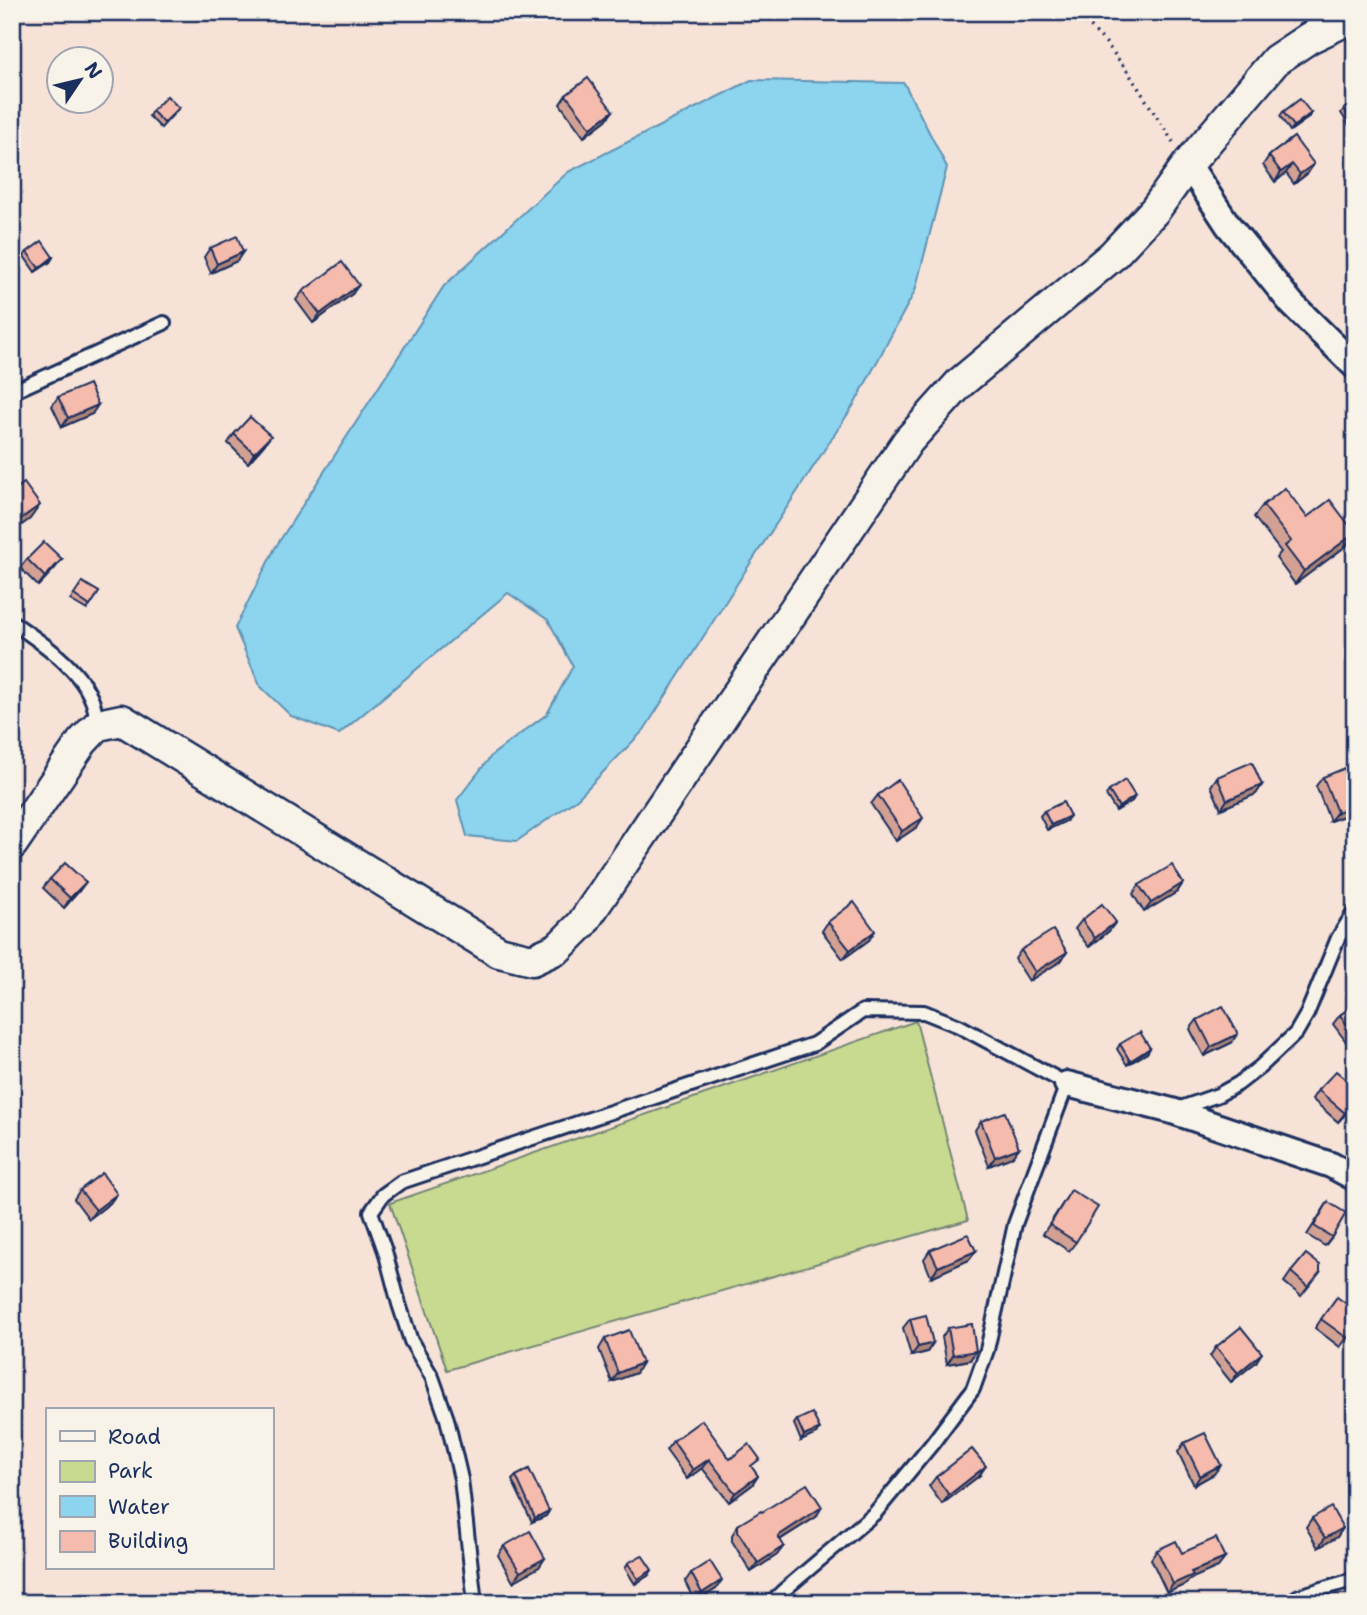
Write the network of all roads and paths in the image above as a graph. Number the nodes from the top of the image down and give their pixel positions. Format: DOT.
graph roads {
  1 [pos="1076,12"];
  2 [pos="1355,16"];
  3 [pos="1188,164"];
  4 [pos="164,323"];
  5 [pos="1355,366"];
  6 [pos="12,392"];
  7 [pos="12,622"];
  8 [pos="97,725"];
  9 [pos="12,844"];
  10 [pos="1355,911"];
  11 [pos="1067,1084"];
  12 [pos="1172,1111"];
  13 [pos="1355,1178"];
  14 [pos="1355,1579"];
  15 [pos="475,1603"];
  16 [pos="771,1603"];
  17 [pos="1288,1603"];
  1 -- 3 [label="path"];
  2 -- 3 [label="street"];
  3 -- 5 [label="street"];
  3 -- 8 [label="street"];
  4 -- 6 [label="lane"];
  7 -- 8 [label="lane"];
  8 -- 9 [label="street"];
  10 -- 12 [label="lane"];
  11 -- 12 [label="street"];
  11 -- 15 [label="lane"];
  11 -- 16 [label="lane"];
  12 -- 13 [label="street"];
  14 -- 17 [label="lane"];
}
